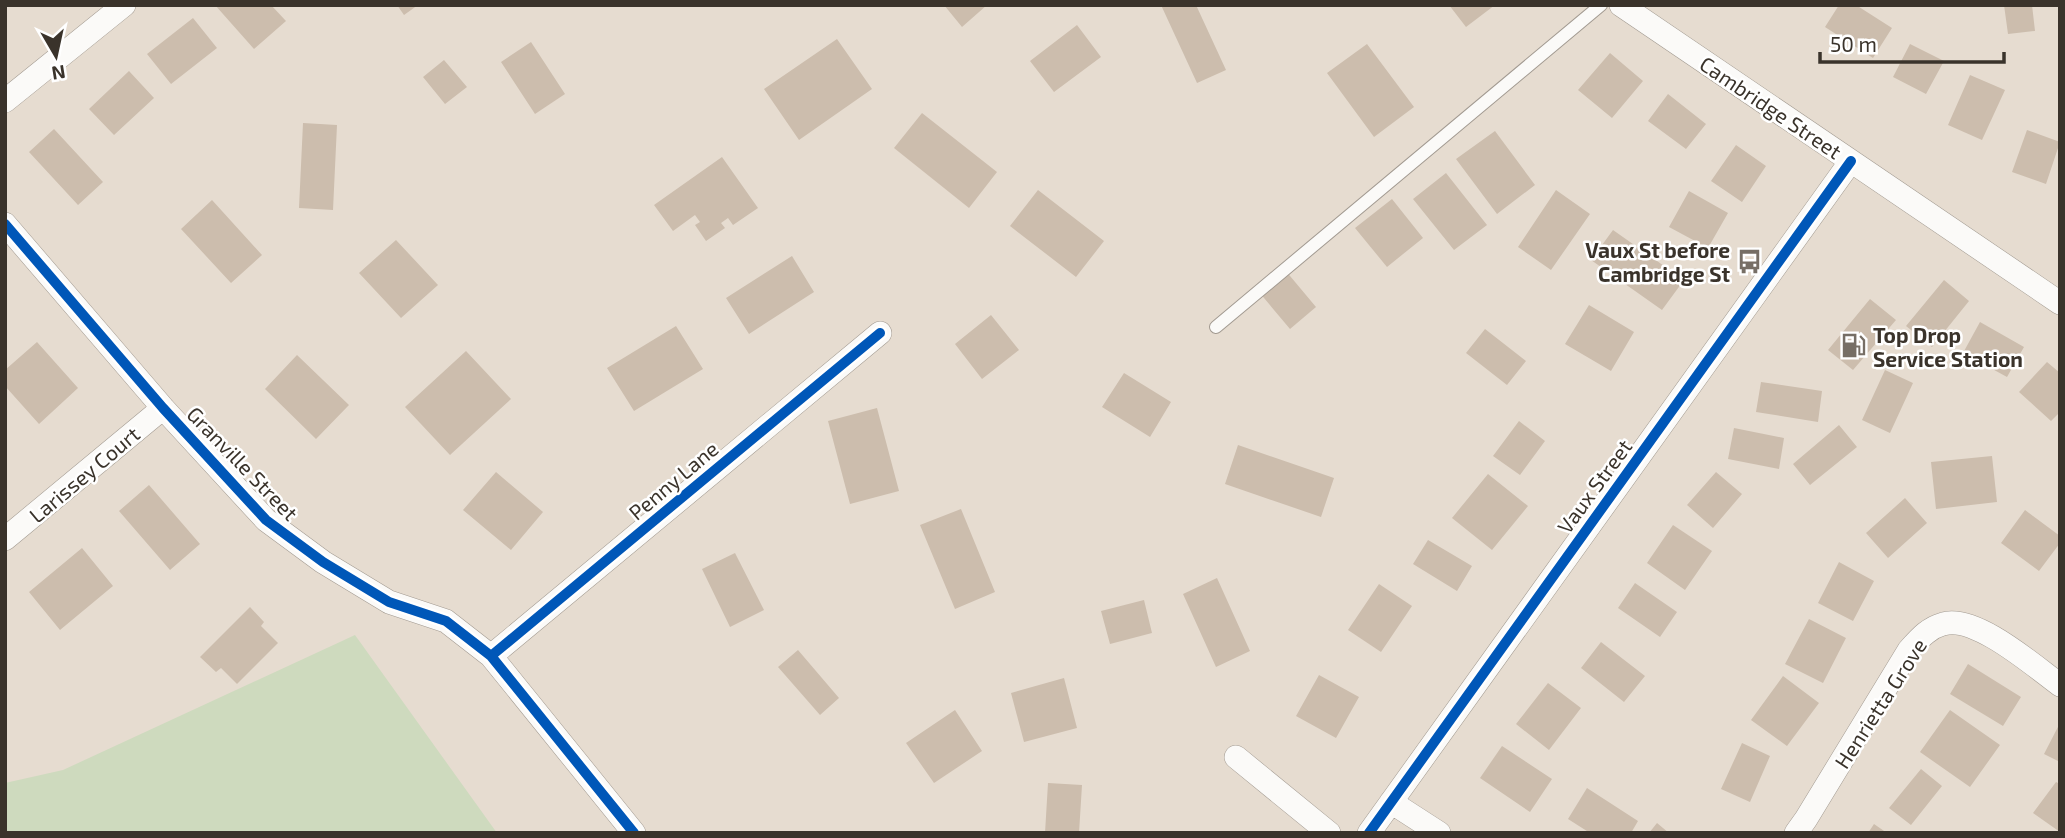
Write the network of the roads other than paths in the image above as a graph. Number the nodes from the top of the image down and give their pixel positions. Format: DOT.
graph roads {
  1 [pos="124,5"];
  2 [pos="1601,5"];
  3 [pos="1621,5"];
  4 [pos="5,101"];
  5 [pos="1851,161"];
  6 [pos="5,224"];
  7 [pos="2060,303"];
  8 [pos="1216,327"];
  9 [pos="880,333"];
  10 [pos="163,408"];
  11 [pos="5,540"];
  12 [pos="491,656"];
  13 [pos="2060,685"];
  14 [pos="1236,757"];
  15 [pos="1391,802"];
  16 [pos="634,833"];
  17 [pos="1329,833"];
  18 [pos="1369,833"];
  19 [pos="1439,833"];
  20 [pos="1796,833"];
  1 -- 4 [label="street"];
  2 -- 8 [label="lane"];
  3 -- 5 [label="street, Cambridge Street"];
  5 -- 7 [label="street, Cambridge Street"];
  5 -- 15 [label="street, Vaux Street"];
  6 -- 10 [label="street, Granville Street"];
  9 -- 12 [label="street, Penny Lane"];
  10 -- 11 [label="street, Larissey Court"];
  10 -- 12 [label="street, Granville Street"];
  12 -- 16 [label="street, Granville Street"];
  13 -- 20 [label="street, Henrietta Grove"];
  14 -- 17 [label="street"];
  15 -- 18 [label="street, Vaux Street"];
  15 -- 19 [label="street"];
}
